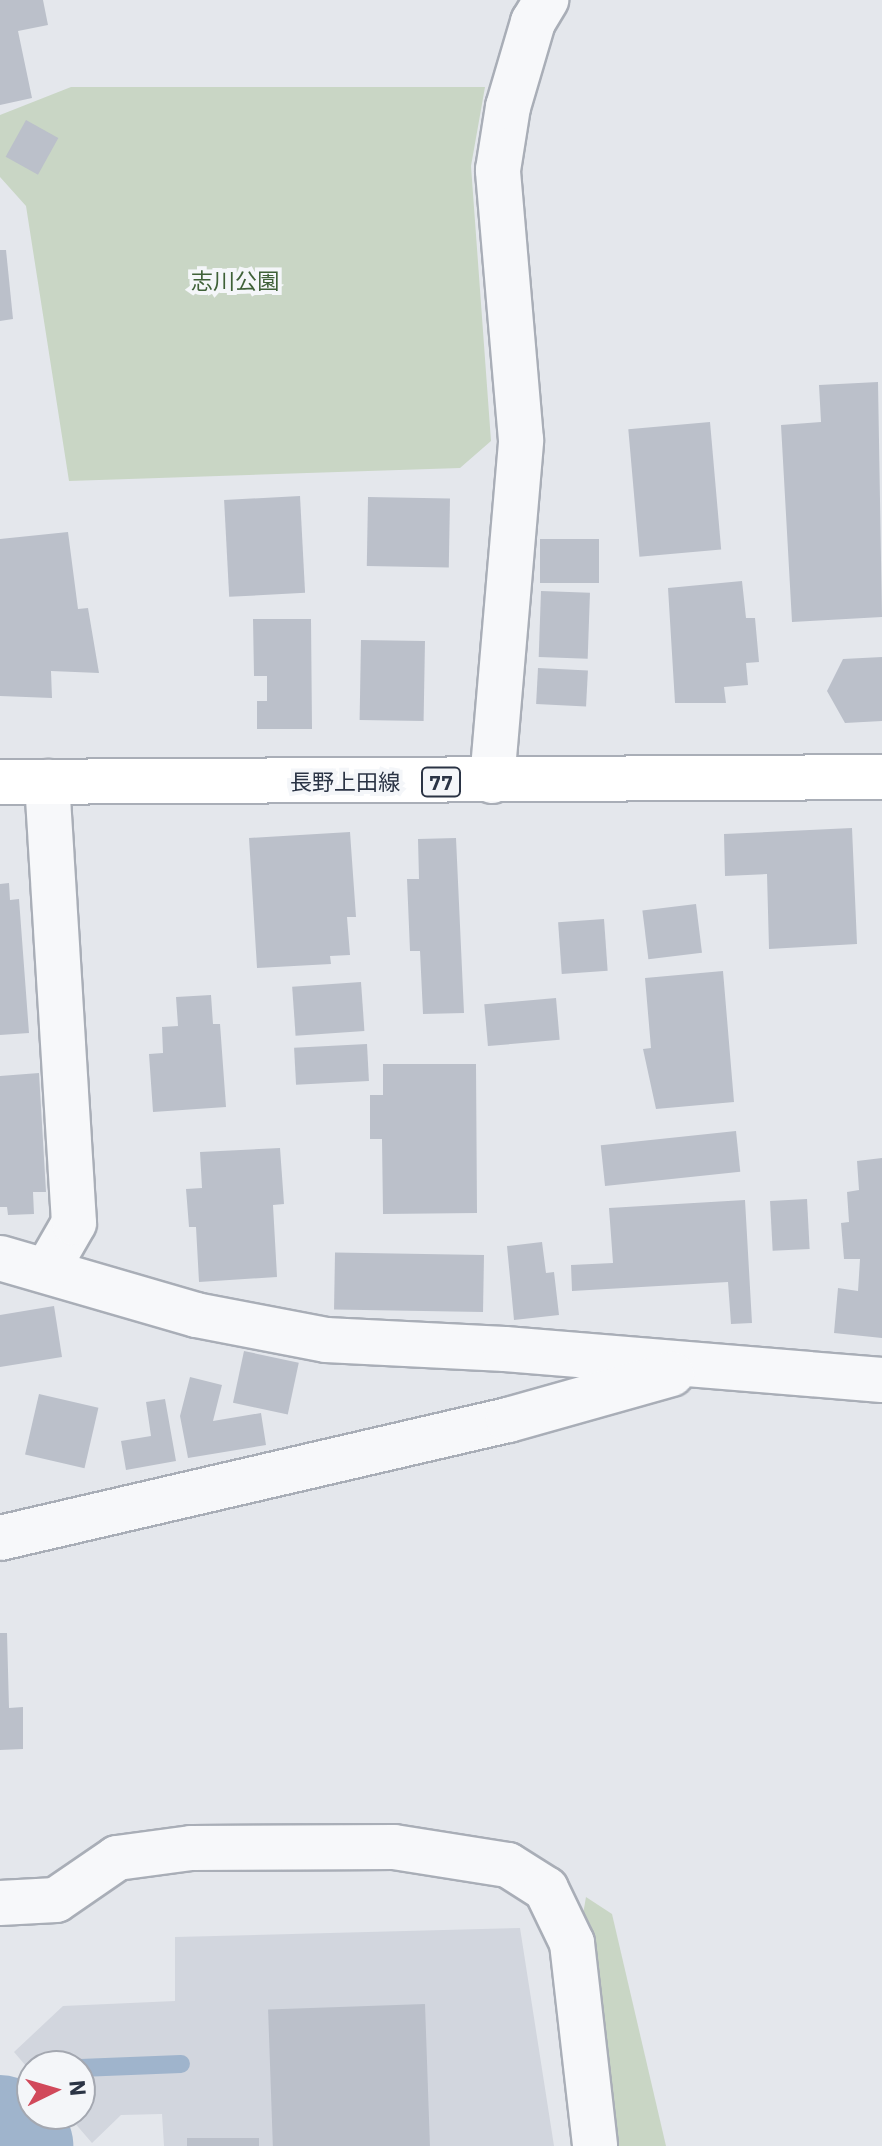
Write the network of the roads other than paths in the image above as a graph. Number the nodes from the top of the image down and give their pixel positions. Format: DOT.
graph roads {
  1 [pos="546,0"];
  2 [pos="882,777"];
  3 [pos="492,781"];
  4 [pos="0,782"];
  5 [pos="47,782"];
  6 [pos="0,1258"];
  7 [pos="47,1270"];
  8 [pos="697,1367"];
  9 [pos="882,1380"];
  10 [pos="0,1538"];
  11 [pos="0,1903"];
  12 [pos="595,2146"];
  1 -- 3 [label="street"];
  2 -- 3 [label="main road, 長野上田線 / 77"];
  3 -- 5 [label="main road, 長野上田線 / 77"];
  4 -- 5 [label="main road, 長野上田線 / 77"];
  5 -- 7 [label="street"];
  6 -- 7 [label="street"];
  7 -- 8 [label="street"];
  8 -- 9 [label="street"];
  8 -- 10 [label="street"];
  11 -- 12 [label="street"];
}
